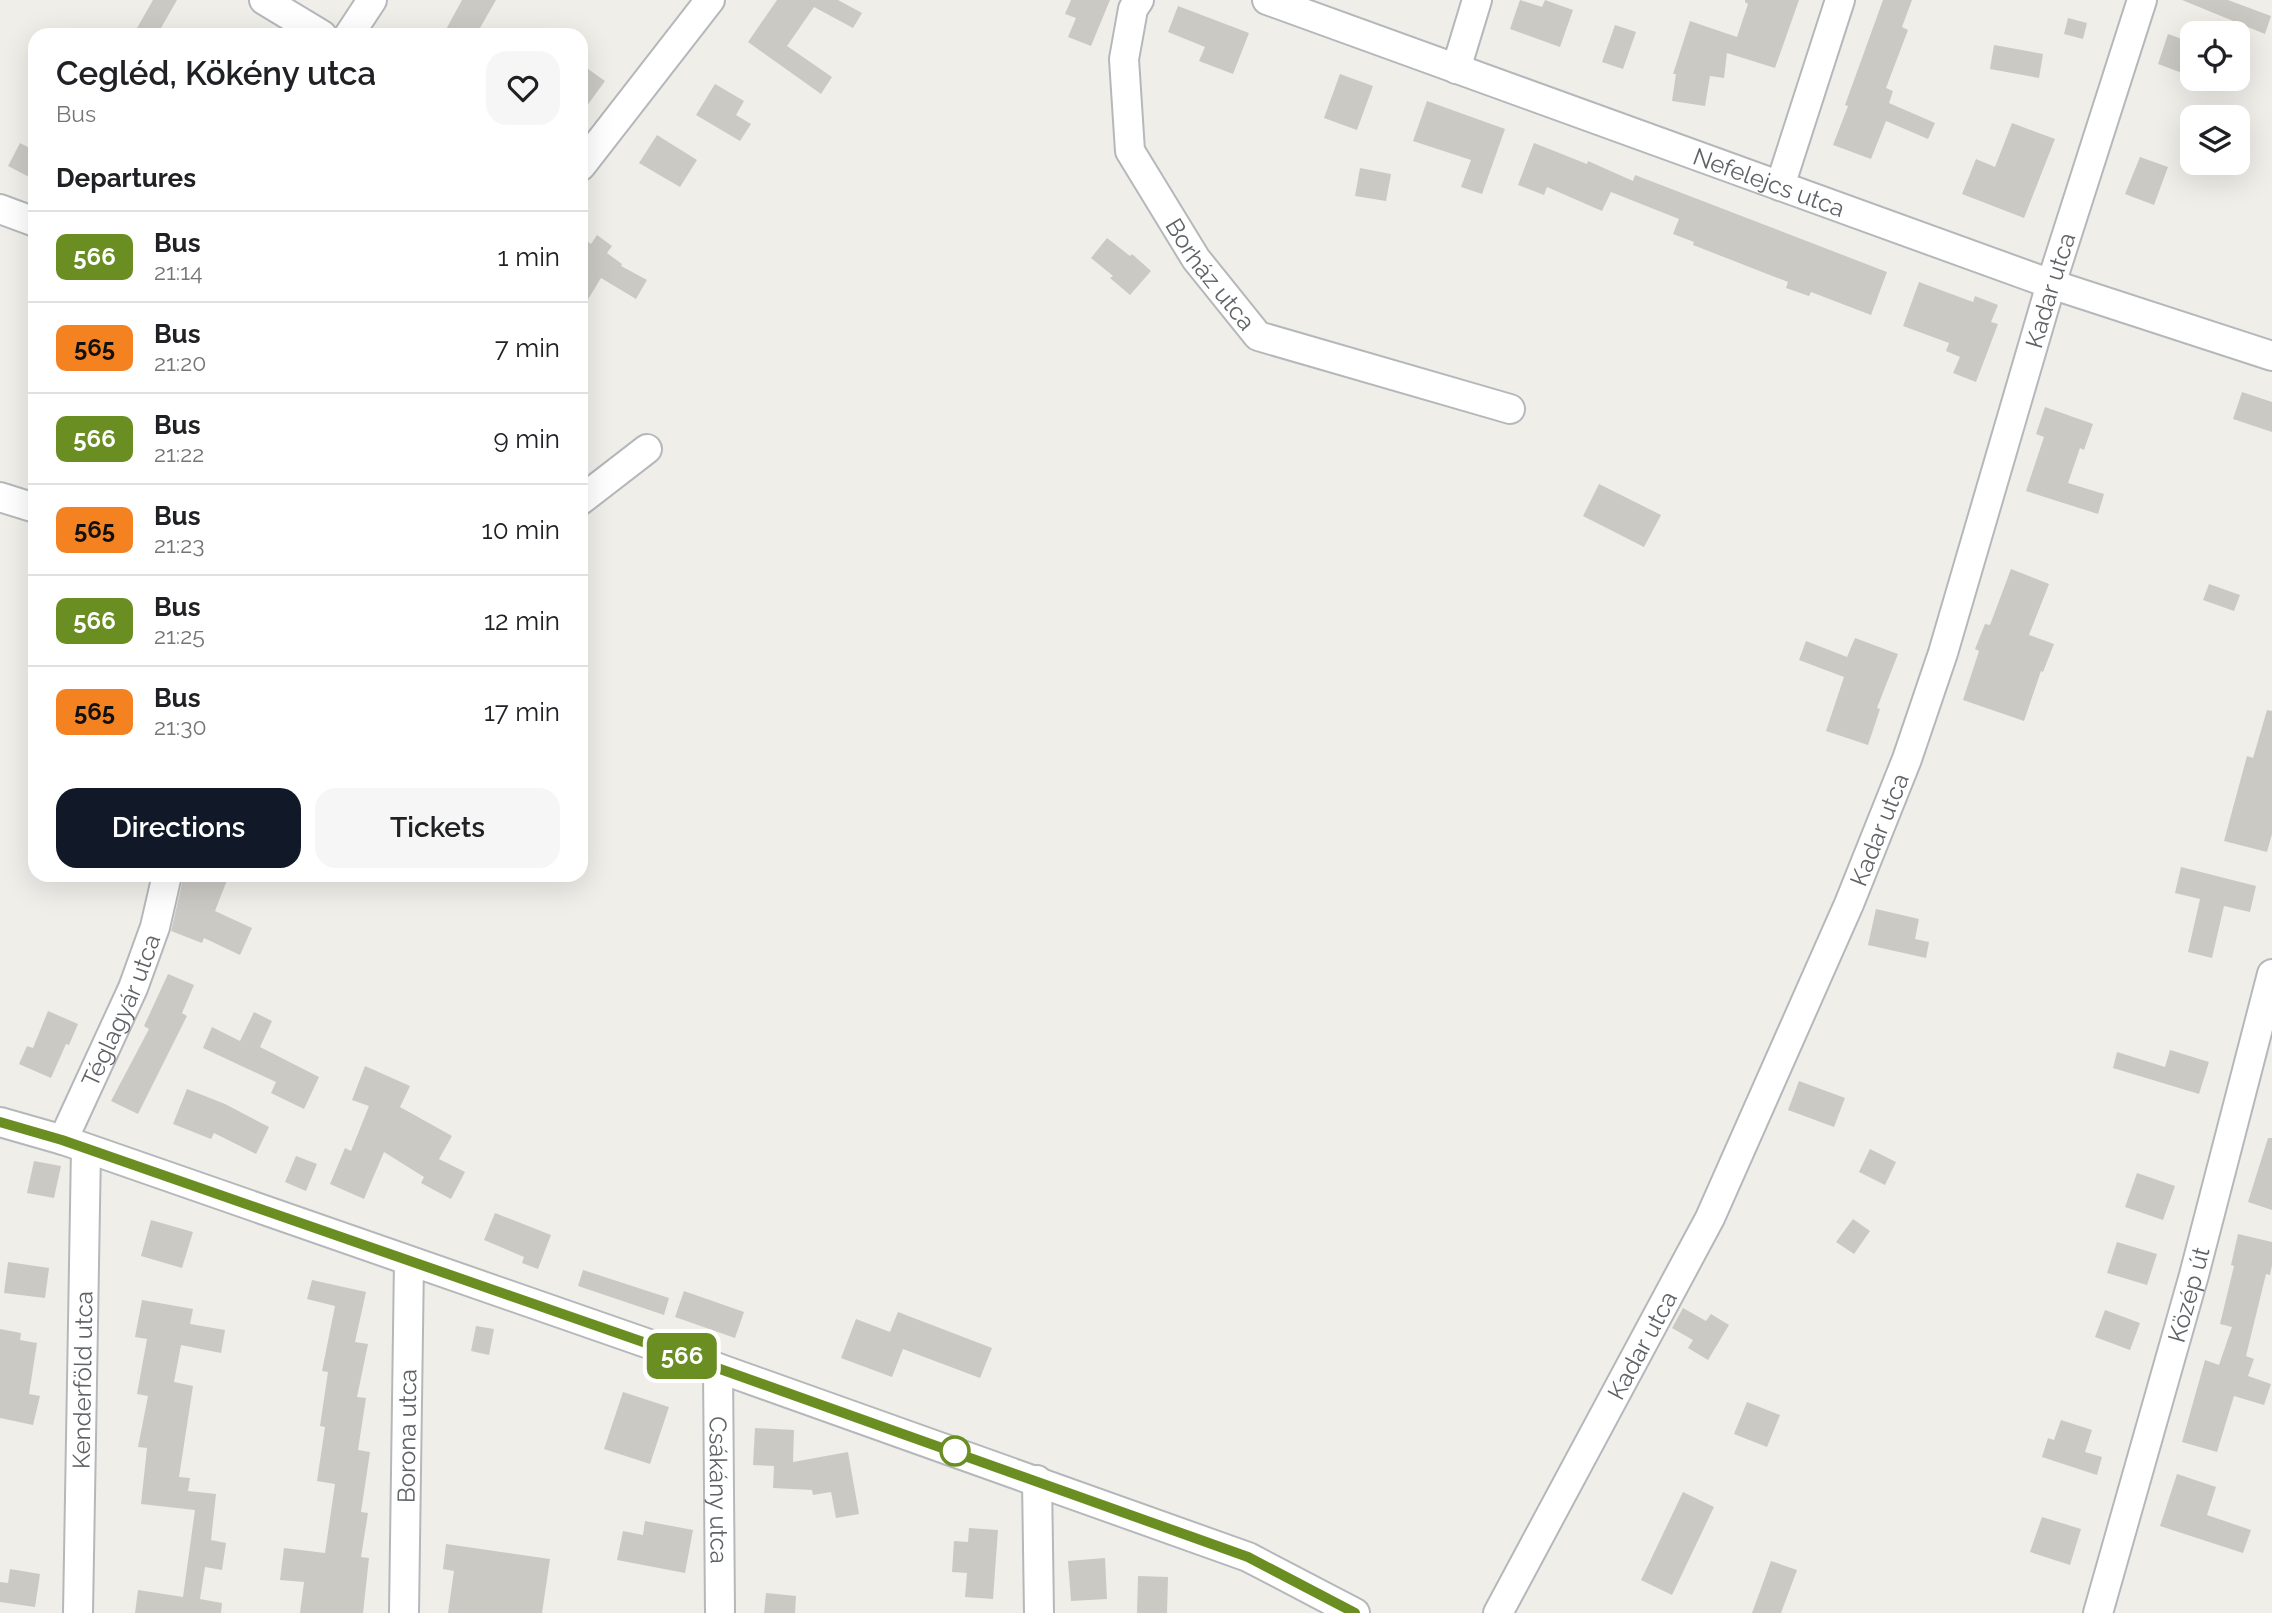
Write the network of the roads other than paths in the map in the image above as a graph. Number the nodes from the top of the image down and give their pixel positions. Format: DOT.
graph roads {
  1 [pos="264,0"];
  2 [pos="372,0"];
  3 [pos="710,0"];
  4 [pos="1139,0"];
  5 [pos="1268,0"];
  6 [pos="1477,0"];
  7 [pos="1840,0"];
  8 [pos="2142,0"];
  9 [pos="310,28"];
  10 [pos="354,28"];
  11 [pos="1456,69"];
  12 [pos="588,157"];
  13 [pos="1780,186"];
  14 [pos="0,209"];
  15 [pos="28,219"];
  16 [pos="2051,284"];
  17 [pos="2272,356"];
  18 [pos="1510,409"];
  19 [pos="647,449"];
  20 [pos="588,495"];
  21 [pos="0,497"];
  22 [pos="28,506"];
  23 [pos="165,882"];
  24 [pos="2272,975"];
  25 [pos="0,1122"];
  26 [pos="74,1144"];
  27 [pos="409,1261"];
  28 [pos="718,1368"];
  29 [pos="1037,1480"];
  30 [pos="78,1613"];
  31 [pos="404,1613"];
  32 [pos="720,1613"];
  33 [pos="1039,1613"];
  34 [pos="1355,1613"];
  35 [pos="1498,1613"];
  36 [pos="2098,1613"];
  1 -- 9 [label="street"];
  2 -- 10 [label="street"];
  3 -- 12 [label="street"];
  4 -- 18 [label="street, Borház utca"];
  5 -- 11 [label="street, Nefelejcs utca"];
  6 -- 11 [label="street"];
  7 -- 13 [label="street"];
  8 -- 16 [label="street, Kadar utca"];
  11 -- 13 [label="street, Nefelejcs utca"];
  13 -- 16 [label="street, Nefelejcs utca"];
  14 -- 15 [label="street"];
  16 -- 17 [label="street, Nefelejcs utca"];
  16 -- 35 [label="street, Kadar utca"];
  19 -- 20 [label="street"];
  21 -- 22 [label="street"];
  23 -- 26 [label="street, Téglagyár utca"];
  24 -- 36 [label="street, Közép út"];
  25 -- 26 [label="street"];
  26 -- 27 [label="street"];
  26 -- 30 [label="street, Kenderföld utca"];
  27 -- 28 [label="street"];
  27 -- 31 [label="street, Borona utca"];
  28 -- 29 [label="street"];
  28 -- 32 [label="street, Csákány utca"];
  29 -- 33 [label="street"];
  29 -- 34 [label="street"];
}
